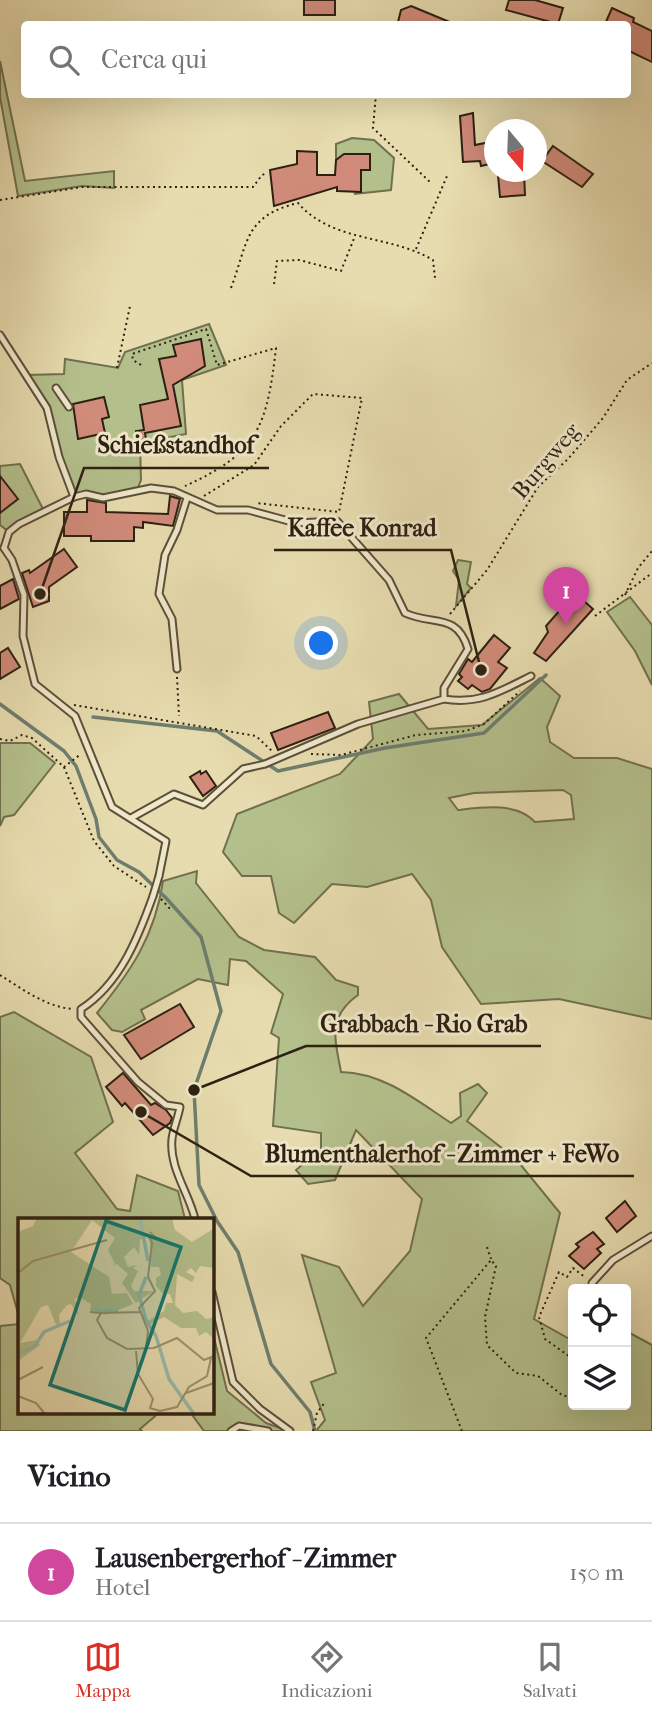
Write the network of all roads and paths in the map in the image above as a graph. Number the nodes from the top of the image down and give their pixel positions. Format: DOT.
graph roads {
  1 [pos="376,98"];
  2 [pos="267,173"];
  3 [pos="447,176"];
  4 [pos="430,182"];
  5 [pos="0,200"];
  6 [pos="355,235"];
  7 [pos="415,250"];
  8 [pos="435,278"];
  9 [pos="274,284"];
  10 [pos="231,288"];
  11 [pos="130,306"];
  12 [pos="0,335"];
  13 [pos="652,363"];
  14 [pos="141,365"];
  15 [pos="117,368"];
  16 [pos="56,388"];
  17 [pos="69,407"];
  18 [pos="174,491"];
  19 [pos="74,497"];
  20 [pos="187,498"];
  21 [pos="208,500"];
  22 [pos="251,503"];
  23 [pos="2,548"];
  24 [pos="652,551"];
  25 [pos="652,573"];
  26 [pos="625,595"];
  27 [pos="595,616"];
  28 [pos="444,620"];
  29 [pos="177,669"];
  30 [pos="531,676"];
  31 [pos="444,699"];
  32 [pos="64,706"];
  33 [pos="179,716"];
  34 [pos="0,739"];
  35 [pos="289,753"];
  36 [pos="76,755"];
  37 [pos="279,757"];
  38 [pos="64,767"];
  39 [pos="131,818"];
  40 [pos="146,887"];
  41 [pos="155,895"];
  42 [pos="0,975"];
  43 [pos="81,1009"];
  44 [pos="195,1218"];
  45 [pos="652,1236"];
  46 [pos="487,1247"];
  47 [pos="491,1261"];
  48 [pos="592,1283"];
  49 [pos="214,1301"];
  50 [pos="568,1355"];
  51 [pos="568,1397"];
  52 [pos="325,1402"];
  53 [pos="231,1431"];
  54 [pos="268,1431"];
  55 [pos="290,1431"];
  56 [pos="313,1431"];
  57 [pos="462,1431"];
  1 -- 4 [label="path"];
  2 -- 5 [label="path"];
  3 -- 7 [label="path"];
  6 -- 7 [label="path"];
  6 -- 9 [label="path"];
  6 -- 10 [label="path"];
  7 -- 8 [label="path"];
  11 -- 15 [label="path"];
  12 -- 19 [label="lane"];
  13 -- 28 [label="path, Burgweg"];
  14 -- 18 [label="path"];
  16 -- 17 [label="lane"];
  18 -- 19 [label="lane"];
  18 -- 20 [label="lane"];
  19 -- 23 [label="lane"];
  20 -- 28 [label="lane"];
  20 -- 29 [label="lane"];
  21 -- 22 [label="path"];
  23 -- 32 [label="lane"];
  24 -- 26 [label="path"];
  25 -- 26 [label="path"];
  26 -- 27 [label="path"];
  28 -- 31 [label="lane"];
  29 -- 33 [label="path"];
  30 -- 31 [label="lane"];
  30 -- 35 [label="path"];
  31 -- 35 [label="lane"];
  32 -- 37 [label="path"];
  32 -- 39 [label="lane"];
  34 -- 38 [label="path"];
  35 -- 37 [label="lane"];
  36 -- 38 [label="path"];
  37 -- 39 [label="lane"];
  38 -- 40 [label="path"];
  39 -- 41 [label="lane, bridge"];
  41 -- 41 [label="path"];
  41 -- 43 [label="lane"];
  42 -- 43 [label="path"];
  43 -- 44 [label="lane"];
  45 -- 48 [label="lane"];
  46 -- 47 [label="path"];
  47 -- 51 [label="path"];
  47 -- 57 [label="path"];
  48 -- 50 [label="path"];
  49 -- 55 [label="lane"];
  52 -- 56 [label="path"];
  53 -- 54 [label="lane"];
}
